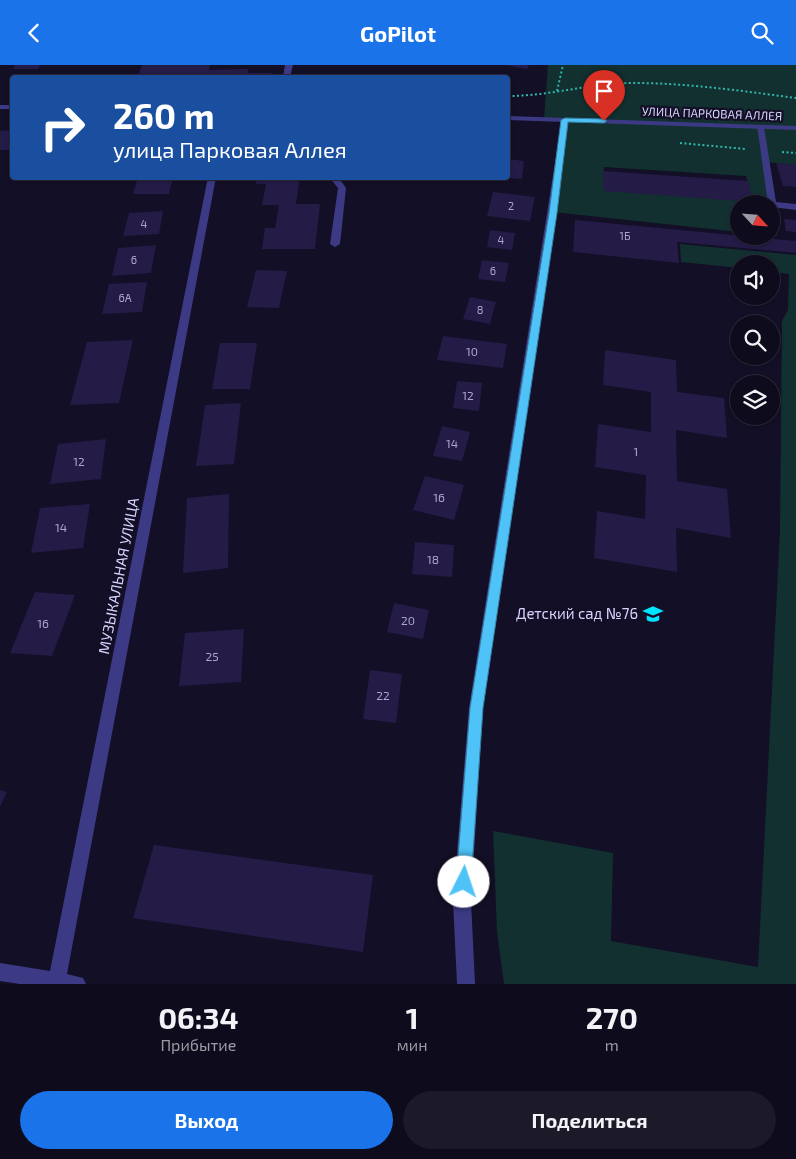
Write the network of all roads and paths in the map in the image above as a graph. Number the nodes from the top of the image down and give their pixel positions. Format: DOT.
graph roads {
  1 [pos="563,65"];
  2 [pos="557,91"];
  3 [pos="510,96"];
  4 [pos="796,98"];
  5 [pos="510,118"];
  6 [pos="565,120"];
  7 [pos="760,127"];
  8 [pos="796,128"];
  9 [pos="211,180"];
  10 [pos="335,180"];
  11 [pos="796,207"];
  12 [pos="335,245"];
  13 [pos="0,972"];
  14 [pos="57,981"];
  15 [pos="77,984"];
  16 [pos="466,984"];
  1 -- 2 [label="path"];
  2 -- 3 [label="path"];
  2 -- 4 [label="path"];
  5 -- 6 [label="street, УЛИЦА ПАРКОВАЯ АЛЛЕЯ"];
  6 -- 7 [label="street, УЛИЦА ПАРКОВАЯ АЛЛЕЯ"];
  6 -- 16 [label="street"];
  7 -- 8 [label="street, УЛИЦА ПАРКОВАЯ АЛЛЕЯ"];
  7 -- 11 [label="street"];
  9 -- 14 [label="street, МУЗЫКАЛЬНАЯ УЛИЦА"];
  10 -- 12 [label="street"];
  13 -- 14 [label="street"];
  14 -- 15 [label="street"];
}
